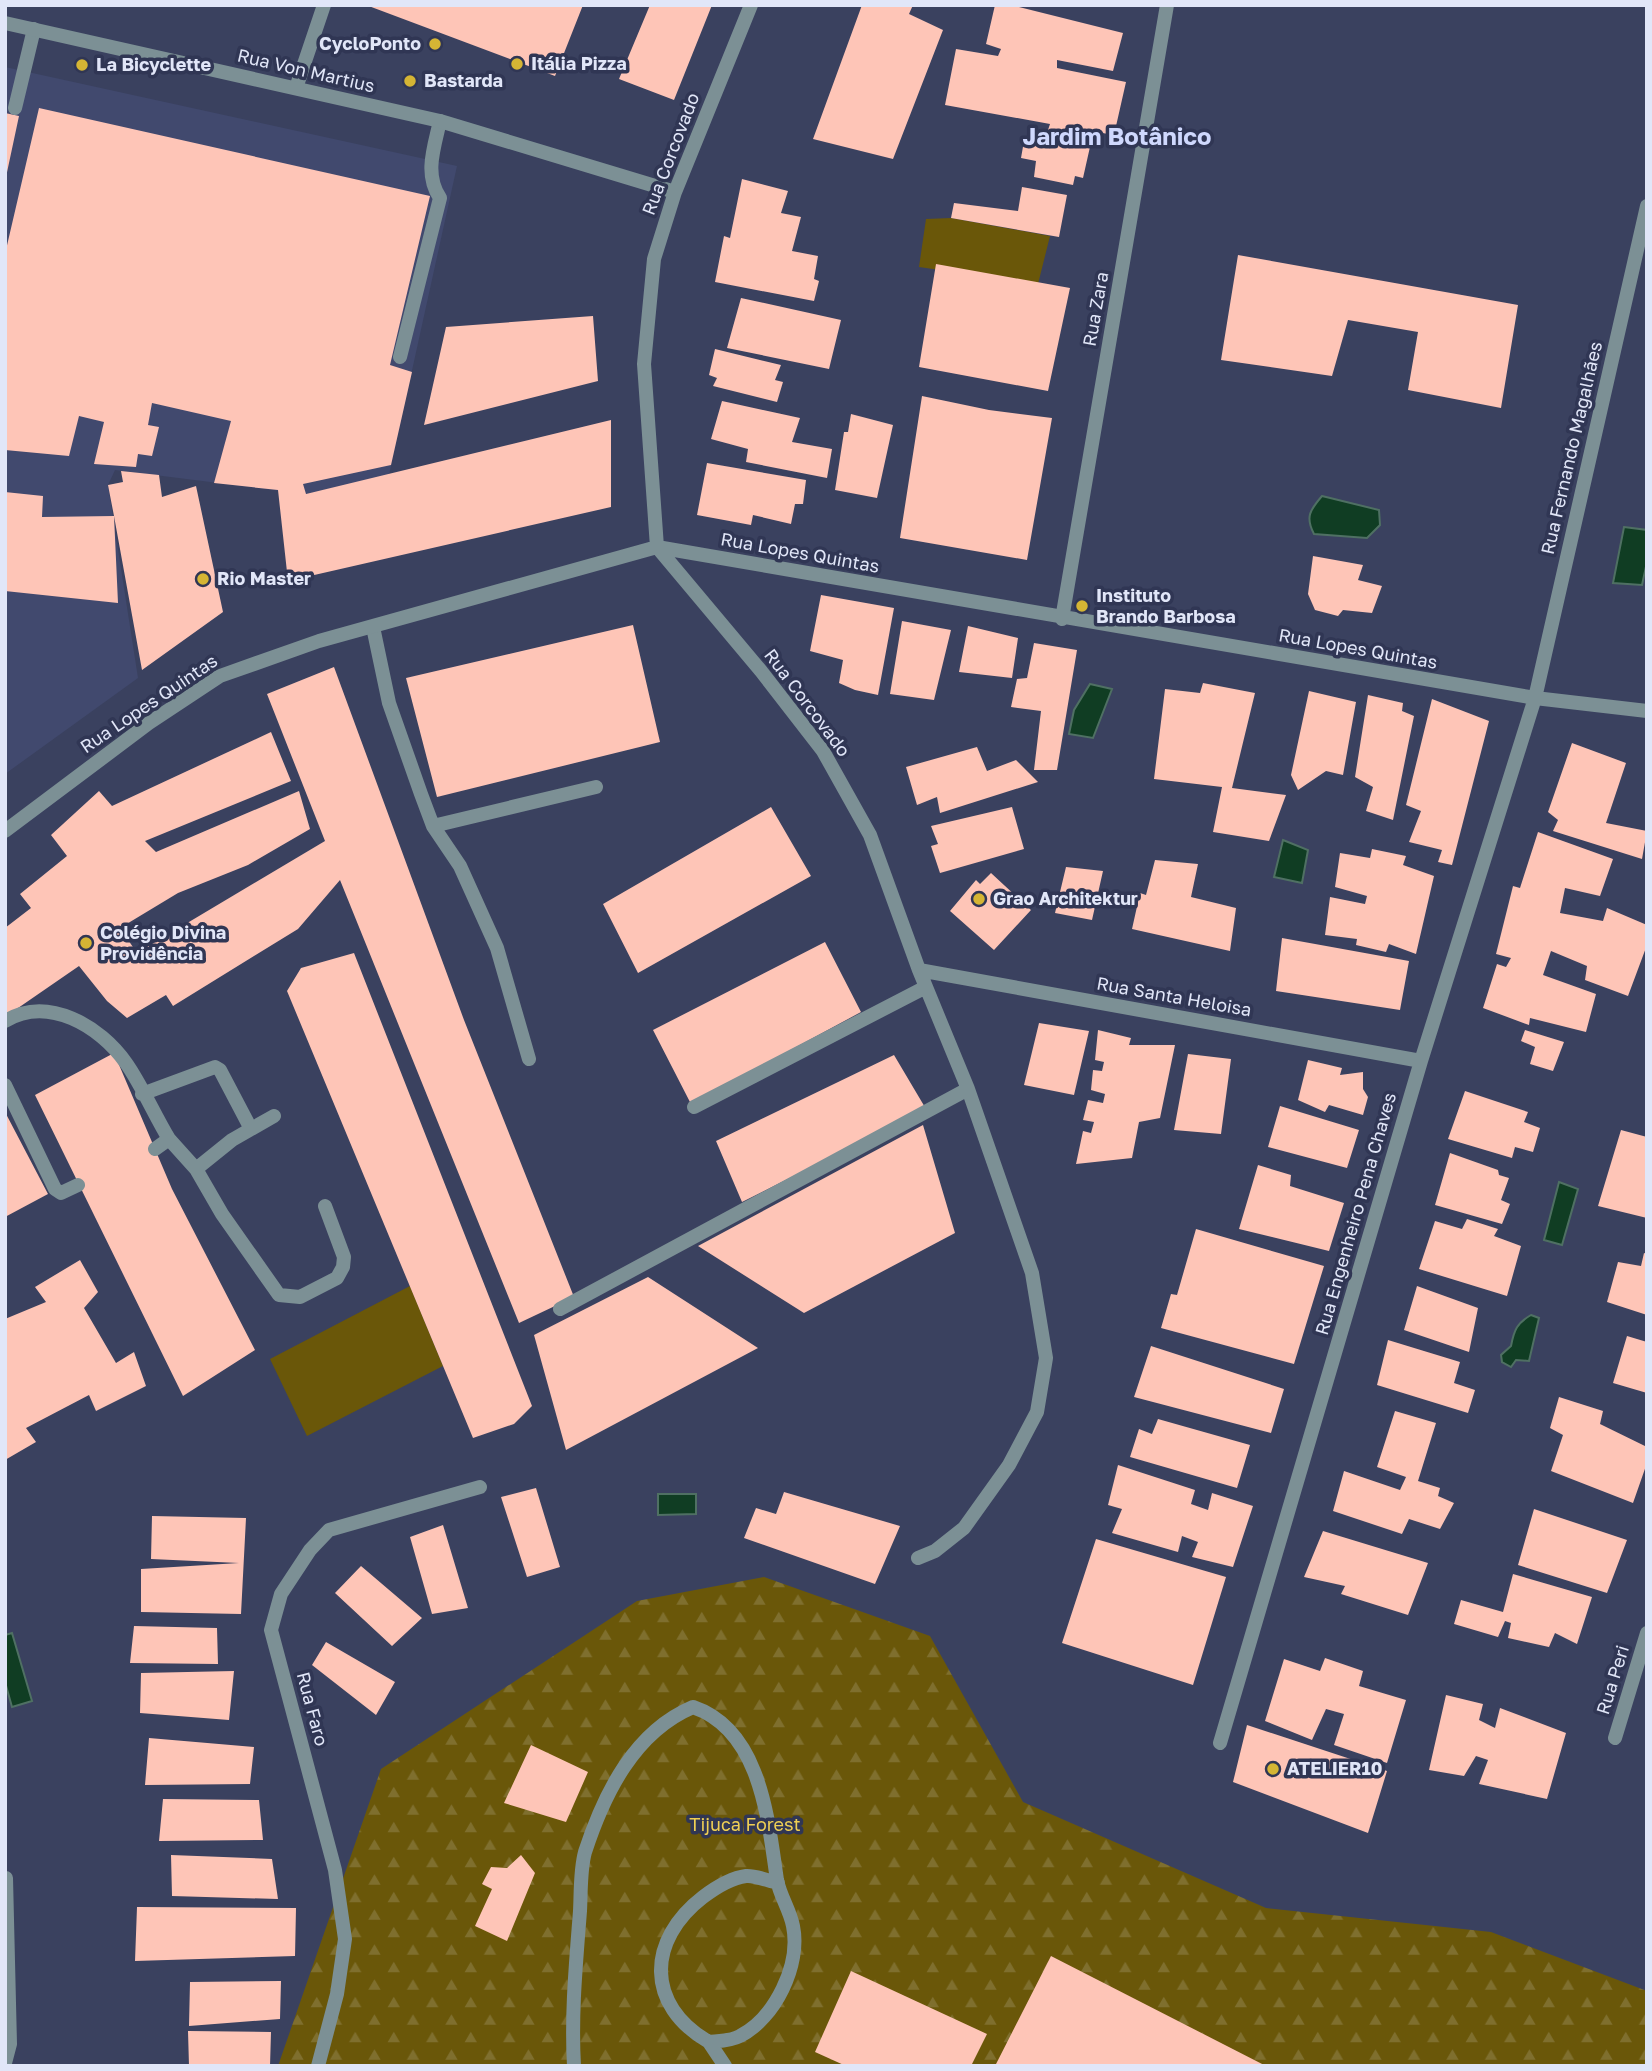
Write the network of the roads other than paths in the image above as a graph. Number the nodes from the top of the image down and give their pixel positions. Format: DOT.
graph roads {
  1 [pos="324,5"];
  2 [pos="751,5"];
  3 [pos="1167,5"];
  4 [pos="5,23"];
  5 [pos="34,29"];
  6 [pos="296,88"];
  7 [pos="15,108"];
  8 [pos="440,121"];
  9 [pos="675,192"];
  10 [pos="1647,206"];
  11 [pos="400,357"];
  12 [pos="657,547"];
  13 [pos="1062,619"];
  14 [pos="373,627"];
  15 [pos="1535,698"];
  16 [pos="1647,711"];
  17 [pos="596,788"];
  18 [pos="433,826"];
  19 [pos="5,831"];
  20 [pos="919,970"];
  21 [pos="926,987"];
  22 [pos="5,1021"];
  23 [pos="529,1059"];
  24 [pos="1422,1061"];
  25 [pos="5,1084"];
  26 [pos="968,1089"];
  27 [pos="142,1094"];
  28 [pos="694,1107"];
  29 [pos="274,1116"];
  30 [pos="251,1129"];
  31 [pos="169,1139"];
  32 [pos="155,1149"];
  33 [pos="196,1169"];
  34 [pos="78,1185"];
  35 [pos="324,1206"];
  36 [pos="560,1309"];
  37 [pos="480,1487"];
  38 [pos="918,1558"];
  39 [pos="1647,1633"];
  40 [pos="1615,1738"];
  41 [pos="1220,1743"];
  42 [pos="6,1878"];
  43 [pos="778,1883"];
  44 [pos="709,2042"];
  45 [pos="5,2063"];
  46 [pos="318,2066"];
  47 [pos="574,2066"];
  48 [pos="726,2066"];
  1 -- 6 [label="street"];
  2 -- 9 [label="street, Rua Corcovado"];
  3 -- 13 [label="street, Rua Zara"];
  4 -- 5 [label="street, Rua Von Martius"];
  5 -- 6 [label="street, Rua Von Martius"];
  5 -- 7 [label="street"];
  6 -- 8 [label="street, Rua Von Martius"];
  8 -- 9 [label="street, Rua Von Martius"];
  8 -- 11 [label="street"];
  9 -- 12 [label="street, Rua Corcovado"];
  10 -- 15 [label="street, Rua Fernando Magalhães"];
  12 -- 13 [label="street, Rua Lopes Quintas"];
  12 -- 14 [label="street, Rua Lopes Quintas"];
  12 -- 20 [label="street, Rua Corcovado"];
  13 -- 15 [label="street, Rua Lopes Quintas"];
  14 -- 18 [label="street"];
  14 -- 19 [label="street, Rua Lopes Quintas"];
  15 -- 16 [label="street, Rua Lopes Quintas"];
  15 -- 24 [label="street, Rua Engenheiro Pena Chaves"];
  17 -- 18 [label="street"];
  18 -- 23 [label="street"];
  20 -- 21 [label="street, Rua Corcovado"];
  20 -- 24 [label="street, Rua Santa Heloisa"];
  21 -- 26 [label="street, Rua Corcovado"];
  21 -- 28 [label="street"];
  22 -- 27 [label="street"];
  24 -- 41 [label="street, Rua Engenheiro Pena Chaves"];
  25 -- 34 [label="street"];
  26 -- 36 [label="street"];
  26 -- 38 [label="street, Rua Corcovado"];
  27 -- 30 [label="street"];
  27 -- 31 [label="street"];
  29 -- 30 [label="street"];
  30 -- 33 [label="street"];
  31 -- 32 [label="street"];
  31 -- 33 [label="street"];
  33 -- 35 [label="street"];
  37 -- 46 [label="street, Rua Faro"];
  39 -- 40 [label="street, Rua Peri"];
  42 -- 45 [label="street"];
  43 -- 44 [label="street"];
  43 -- 44 [label="street"];
  43 -- 47 [label="street"];
  44 -- 48 [label="street"];
}
